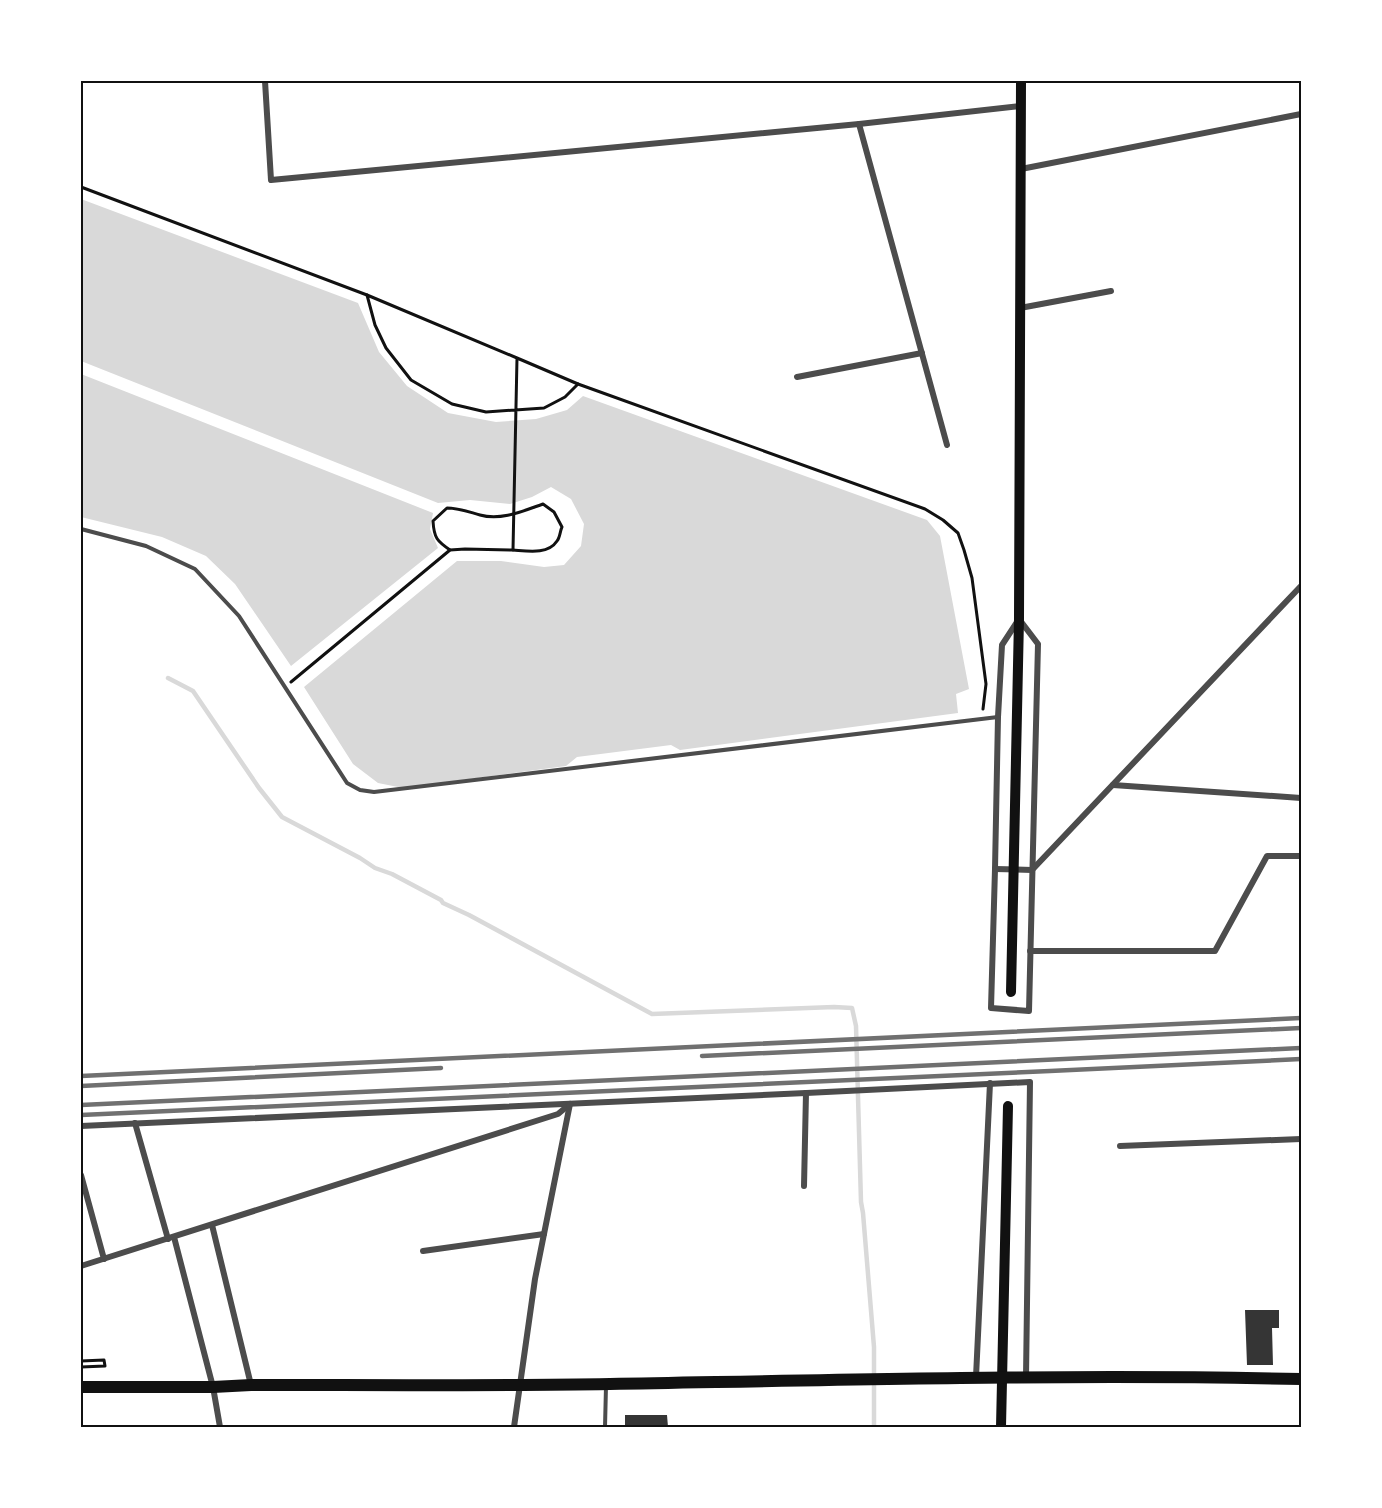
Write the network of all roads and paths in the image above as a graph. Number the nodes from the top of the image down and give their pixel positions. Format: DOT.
graph roads {
  1 [pos="265,81"];
  2 [pos="1021,81"];
  3 [pos="1021,106"];
  4 [pos="1301,114"];
  5 [pos="859,124"];
  6 [pos="1021,169"];
  7 [pos="81,187"];
  8 [pos="1111,291"];
  9 [pos="367,295"];
  10 [pos="1020,308"];
  11 [pos="922,353"];
  12 [pos="517,358"];
  13 [pos="797,377"];
  14 [pos="578,384"];
  15 [pos="516,411"];
  16 [pos="947,445"];
  17 [pos="514,514"];
  18 [pos="81,529"];
  19 [pos="450,550"];
  20 [pos="513,550"];
  21 [pos="1301,586"];
  22 [pos="1019,619"];
  23 [pos="285,687"];
  24 [pos="998,717"];
  25 [pos="978,720"];
  26 [pos="1113,785"];
  27 [pos="1301,798"];
  28 [pos="1301,856"];
  29 [pos="995,869"];
  30 [pos="1032,870"];
  31 [pos="1030,951"];
  32 [pos="1011,992"];
  33 [pos="990,1083"];
  34 [pos="806,1093"];
  35 [pos="570,1104"];
  36 [pos="1008,1106"];
  37 [pos="135,1123"];
  38 [pos="81,1126"];
  39 [pos="1301,1140"];
  40 [pos="1120,1146"];
  41 [pos="81,1175"];
  42 [pos="804,1186"];
  43 [pos="212,1225"];
  44 [pos="544,1234"];
  45 [pos="171,1238"];
  46 [pos="423,1251"];
  47 [pos="104,1259"];
  48 [pos="81,1266"];
  49 [pos="81,1361"];
  50 [pos="81,1366"];
  51 [pos="976,1377"];
  52 [pos="1002,1377"];
  53 [pos="1026,1377"];
  54 [pos="1301,1379"];
  55 [pos="520,1384"];
  56 [pos="606,1384"];
  57 [pos="251,1385"];
  58 [pos="81,1387"];
  59 [pos="213,1388"];
  60 [pos="220,1427"];
  61 [pos="514,1427"];
  62 [pos="605,1427"];
  63 [pos="1001,1427"];
  1 -- 5 [label="street"];
  2 -- 3 [label="main road"];
  3 -- 5 [label="street"];
  3 -- 6 [label="main road"];
  4 -- 6 [label="street"];
  5 -- 11 [label="street"];
  6 -- 10 [label="main road"];
  7 -- 9 [label="path"];
  8 -- 10 [label="street"];
  9 -- 12 [label="path"];
  9 -- 15 [label="path"];
  10 -- 22 [label="main road"];
  11 -- 13 [label="street"];
  11 -- 16 [label="street"];
  12 -- 14 [label="path"];
  12 -- 15 [label="path"];
  14 -- 15 [label="path"];
  14 -- 25 [label="path"];
  15 -- 17 [label="path"];
  17 -- 19 [label="path"];
  17 -- 20 [label="path"];
  17 -- 20 [label="path"];
  18 -- 23 [label="lane"];
  19 -- 20 [label="path"];
  19 -- 23 [label="path"];
  21 -- 26 [label="street"];
  22 -- 24 [label="street"];
  22 -- 30 [label="street"];
  22 -- 32 [label="main road"];
  23 -- 25 [label="lane"];
  24 -- 25 [label="lane"];
  24 -- 29 [label="street"];
  26 -- 27 [label="street"];
  26 -- 30 [label="street"];
  28 -- 31 [label="street"];
  29 -- 30 [label="street"];
  29 -- 31 [label="street"];
  30 -- 31 [label="street"];
  33 -- 34 [label="street"];
  33 -- 51 [label="street"];
  33 -- 53 [label="street"];
  34 -- 35 [label="street"];
  34 -- 42 [label="street"];
  35 -- 37 [label="street"];
  35 -- 43 [label="street"];
  35 -- 44 [label="street"];
  36 -- 52 [label="main road"];
  37 -- 38 [label="street"];
  37 -- 45 [label="street"];
  39 -- 40 [label="street"];
  41 -- 47 [label="street"];
  43 -- 45 [label="street"];
  43 -- 57 [label="street"];
  44 -- 46 [label="street"];
  44 -- 55 [label="street"];
  45 -- 47 [label="street"];
  45 -- 59 [label="street"];
  47 -- 48 [label="street"];
  49 -- 50 [label="path"];
  51 -- 52 [label="highway"];
  51 -- 56 [label="highway"];
  52 -- 53 [label="highway"];
  52 -- 63 [label="main road"];
  53 -- 54 [label="highway"];
  55 -- 56 [label="highway"];
  55 -- 57 [label="highway"];
  55 -- 61 [label="street"];
  56 -- 62 [label="lane"];
  57 -- 59 [label="highway"];
  58 -- 59 [label="highway"];
  59 -- 60 [label="street"];
}
